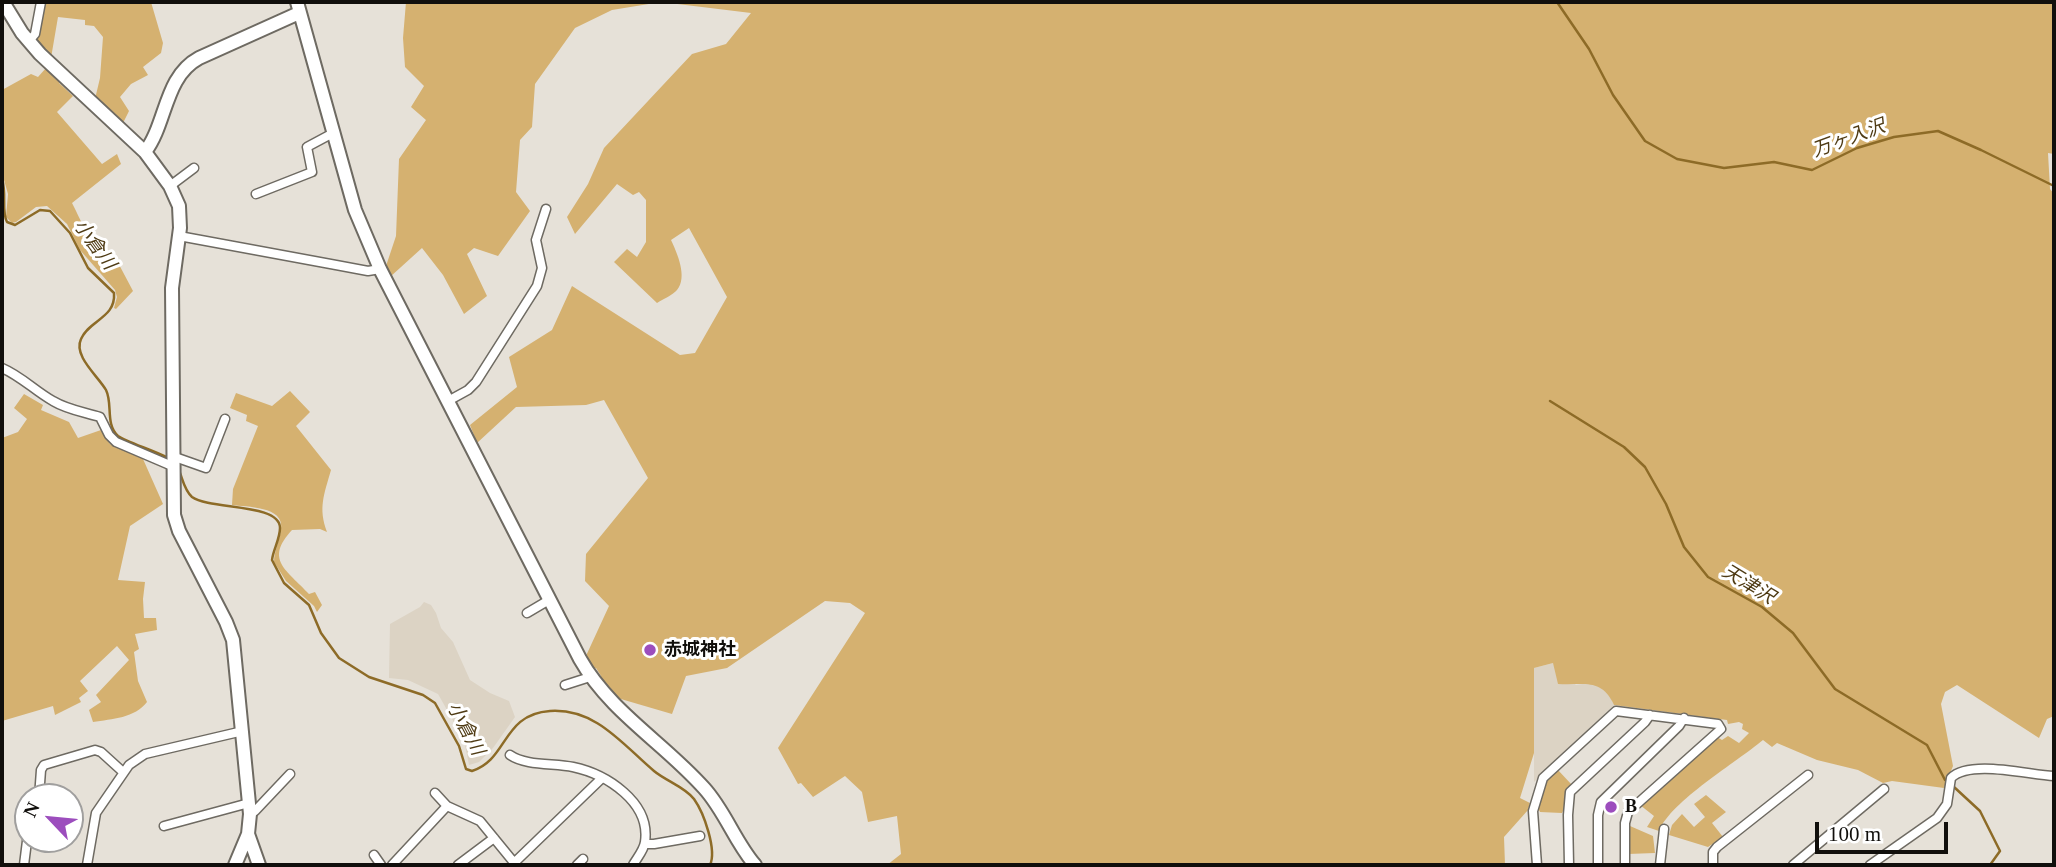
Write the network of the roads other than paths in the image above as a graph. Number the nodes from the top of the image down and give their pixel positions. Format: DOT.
graph roads {
  1 [pos="2,2"];
  2 [pos="41,2"];
  3 [pos="298,7"];
  4 [pos="29,41"];
  5 [pos="335,132"];
  6 [pos="145,152"];
  7 [pos="194,169"];
  8 [pos="170,186"];
  9 [pos="256,194"];
  10 [pos="546,209"];
  11 [pos="178,236"];
  12 [pos="380,269"];
  13 [pos="2,368"];
  14 [pos="448,401"];
  15 [pos="225,419"];
  16 [pos="173,461"];
  17 [pos="549,600"];
  18 [pos="527,613"];
  19 [pos="590,677"];
  20 [pos="565,685"];
  21 [pos="1650,715"];
  22 [pos="1684,718"];
  23 [pos="243,731"];
  24 [pos="510,755"];
  25 [pos="123,772"];
  26 [pos="290,774"];
  27 [pos="1808,775"];
  28 [pos="2054,776"];
  29 [pos="602,778"];
  30 [pos="40,783"];
  31 [pos="1884,789"];
  32 [pos="435,793"];
  33 [pos="447,806"];
  34 [pos="249,809"];
  35 [pos="164,826"];
  36 [pos="1664,829"];
  37 [pos="248,835"];
  38 [pos="700,836"];
  39 [pos="494,838"];
  40 [pos="645,844"];
  41 [pos="374,855"];
  42 [pos="515,864"];
  43 [pos="87,865"];
  44 [pos="235,865"];
  45 [pos="260,865"];
  46 [pos="381,865"];
  47 [pos="392,865"];
  48 [pos="458,865"];
  49 [pos="633,865"];
  50 [pos="755,865"];
  51 [pos="1537,865"];
  52 [pos="1569,865"];
  53 [pos="1598,865"];
  54 [pos="1625,865"];
  55 [pos="1660,865"];
  56 [pos="1713,865"];
  57 [pos="1793,865"];
  58 [pos="1870,865"];
  1 -- 4 [label="street"];
  2 -- 4 [label="street"];
  3 -- 5 [label="street"];
  3 -- 6 [label="street"];
  4 -- 6 [label="street"];
  5 -- 9 [label="street"];
  5 -- 12 [label="street"];
  6 -- 8 [label="street"];
  7 -- 8 [label="street"];
  8 -- 11 [label="street"];
  10 -- 14 [label="street"];
  11 -- 12 [label="street"];
  11 -- 16 [label="street"];
  12 -- 14 [label="street"];
  13 -- 16 [label="street"];
  14 -- 17 [label="street"];
  15 -- 16 [label="street"];
  16 -- 23 [label="street"];
  17 -- 18 [label="street"];
  17 -- 19 [label="street"];
  19 -- 20 [label="street"];
  19 -- 50 [label="street"];
  21 -- 22 [label="street"];
  21 -- 51 [label="street"];
  21 -- 52 [label="street"];
  22 -- 53 [label="street"];
  22 -- 54 [label="street"];
  23 -- 25 [label="street"];
  23 -- 34 [label="street"];
  24 -- 29 [label="street"];
  25 -- 30 [label="street"];
  25 -- 43 [label="street"];
  26 -- 34 [label="street"];
  27 -- 56 [label="street"];
  28 -- 58 [label="street"];
  29 -- 40 [label="street"];
  29 -- 42 [label="street"];
  31 -- 57 [label="street"];
  32 -- 33 [label="street"];
  33 -- 39 [label="street"];
  33 -- 47 [label="street"];
  34 -- 35 [label="street"];
  34 -- 37 [label="street"];
  36 -- 55 [label="street"];
  37 -- 44 [label="street"];
  37 -- 45 [label="street"];
  38 -- 40 [label="street"];
  39 -- 42 [label="street"];
  39 -- 48 [label="street"];
  40 -- 49 [label="street"];
  41 -- 46 [label="street"];
}
